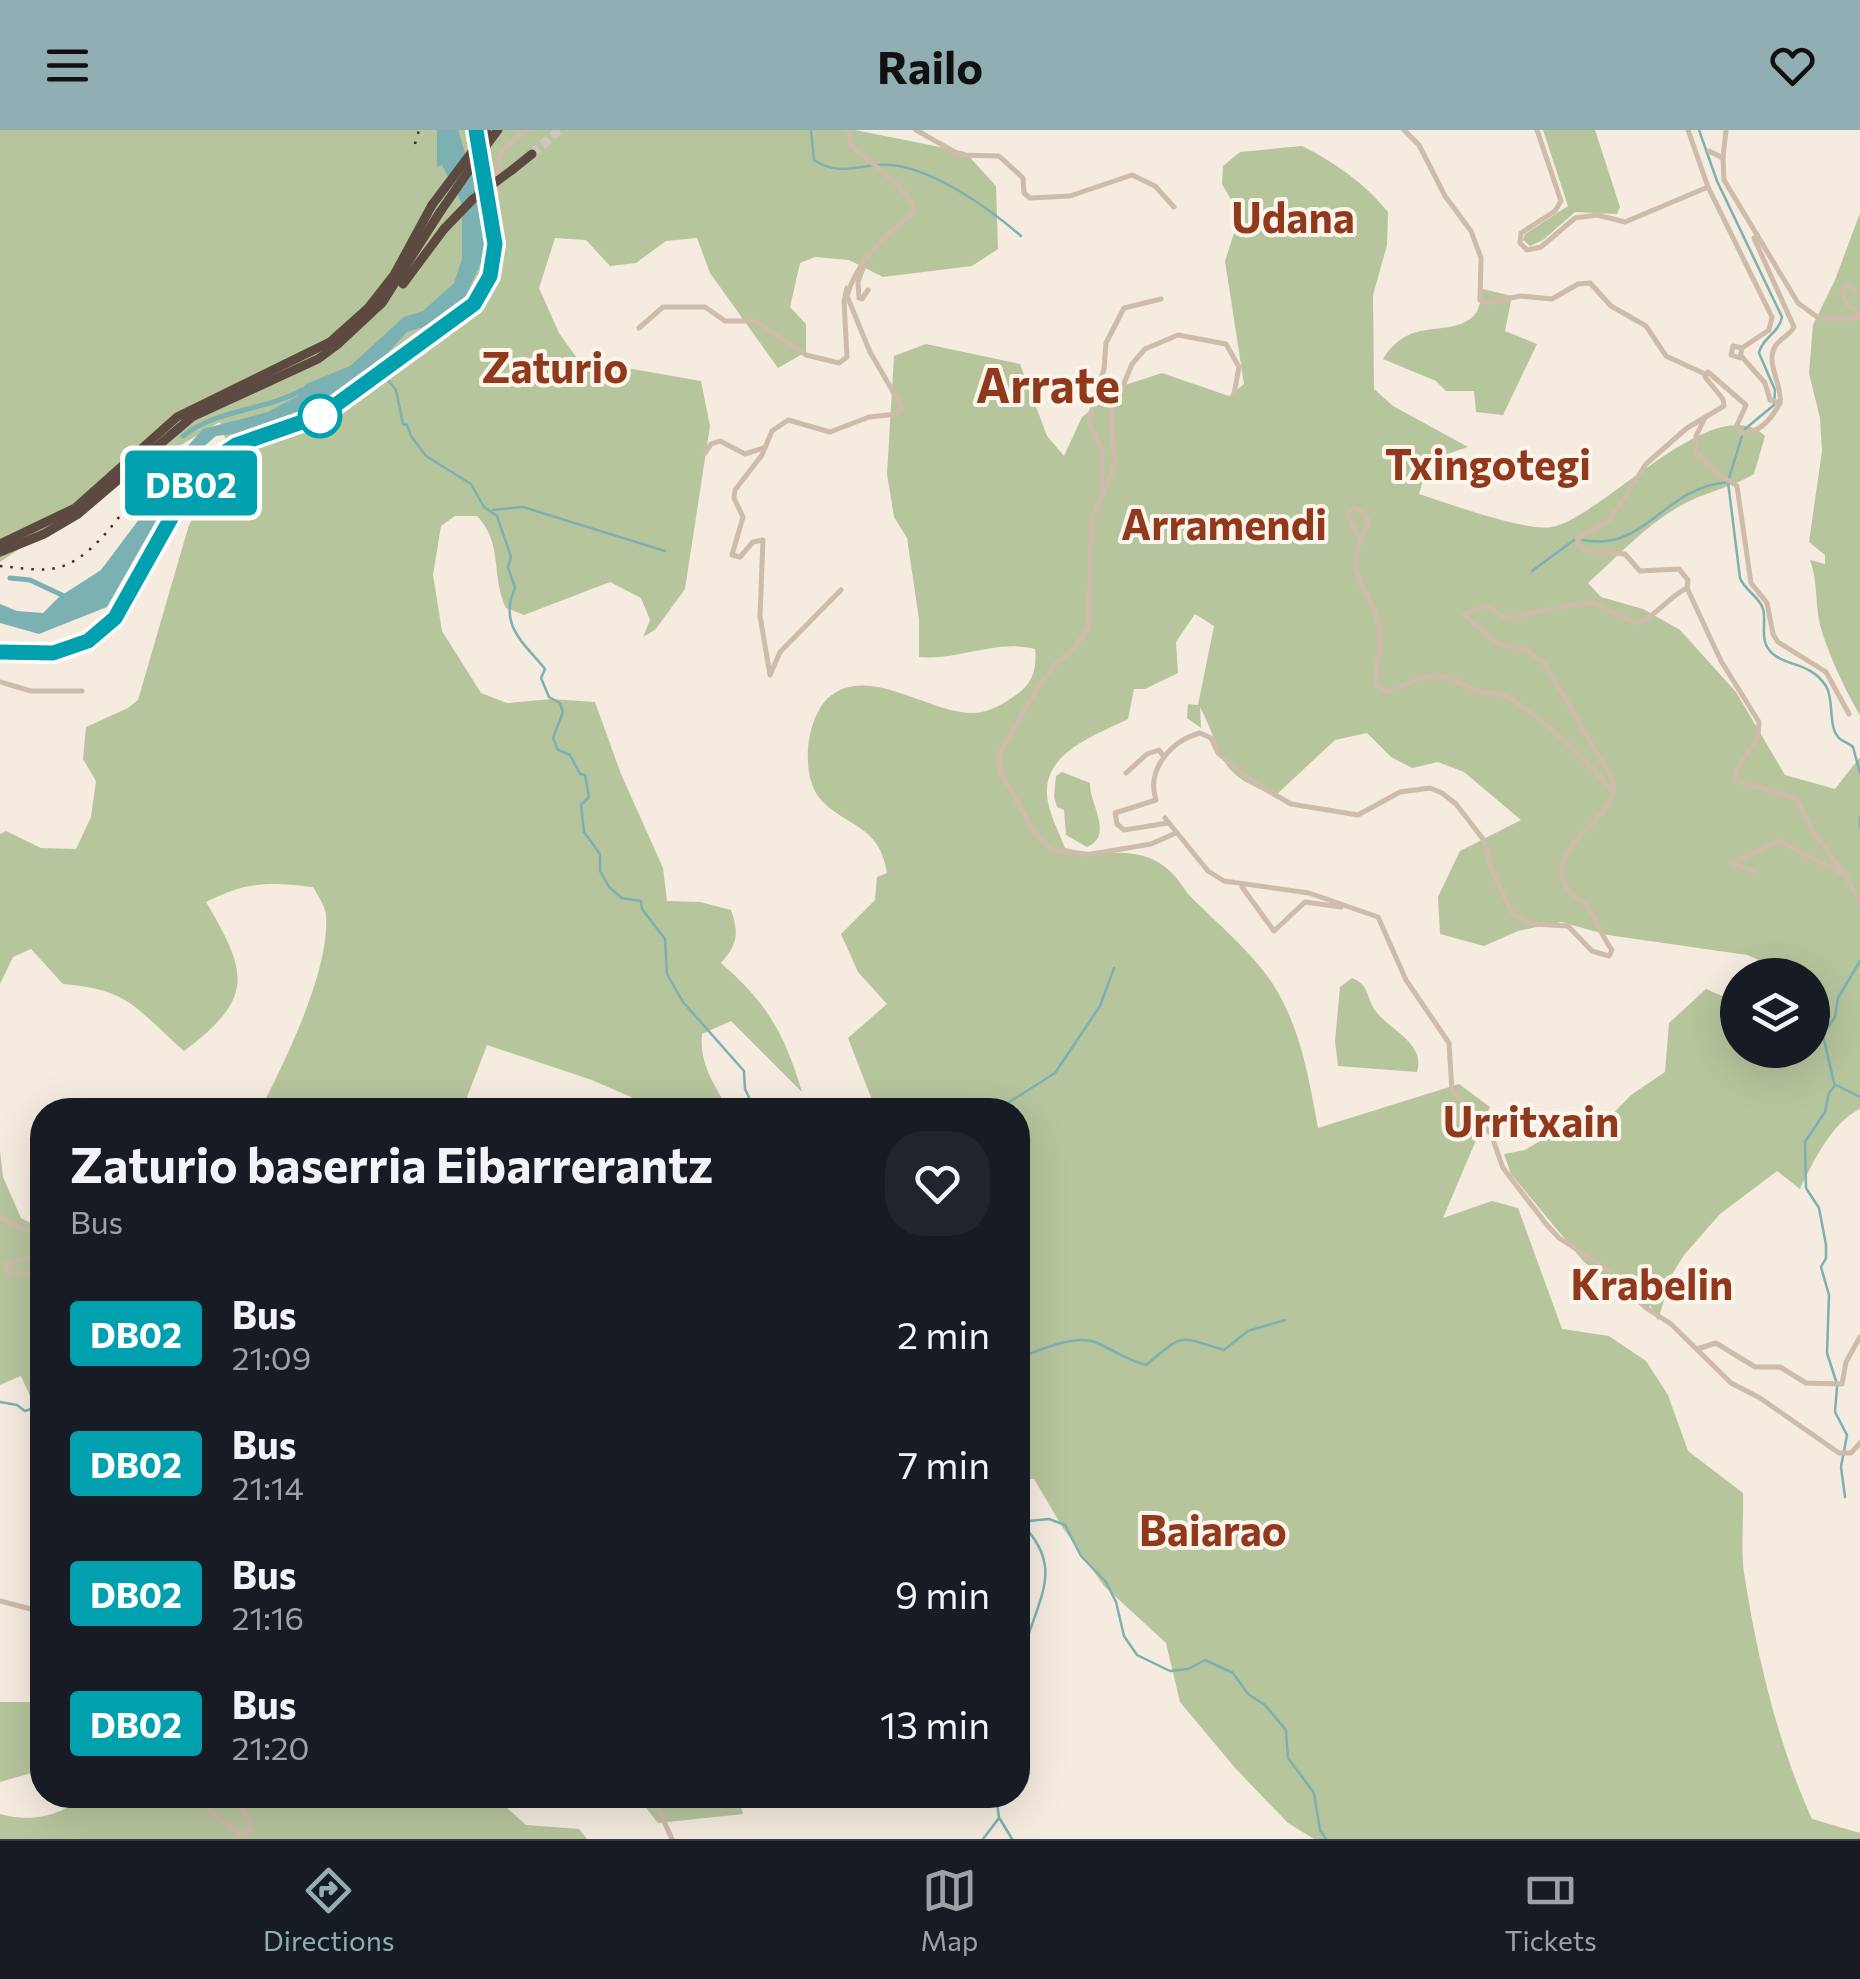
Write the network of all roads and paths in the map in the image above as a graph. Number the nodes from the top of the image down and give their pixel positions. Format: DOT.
graph roads {
  1 [pos="526,130"];
  2 [pos="849,130"];
  3 [pos="916,130"];
  4 [pos="1404,130"];
  5 [pos="1538,130"];
  6 [pos="1688,130"];
  7 [pos="1726,130"];
  8 [pos="487,132"];
  9 [pos="1709,151"];
  10 [pos="532,154"];
  11 [pos="1722,158"];
  12 [pos="1708,187"];
  13 [pos="1174,207"];
  14 [pos="436,208"];
  15 [pos="495,226"];
  16 [pos="1753,230"];
  17 [pos="864,260"];
  18 [pos="850,287"];
  19 [pos="868,290"];
  20 [pos="1860,292"];
  21 [pos="1161,298"];
  22 [pos="639,328"];
  23 [pos="354,330"];
  24 [pos="1742,348"];
  25 [pos="1742,357"];
  26 [pos="1705,374"];
  27 [pos="1234,394"];
  28 [pos="1776,402"];
  29 [pos="1706,418"];
  30 [pos="764,448"];
  31 [pos="705,453"];
  32 [pos="1102,493"];
  33 [pos="1359,537"];
  34 [pos="0,544"];
  35 [pos="0,552"];
  36 [pos="1688,588"];
  37 [pos="841,590"];
  38 [pos="0,652"];
  39 [pos="0,682"];
  40 [pos="82,691"];
  41 [pos="1850,714"];
  42 [pos="1163,755"];
  43 [pos="1126,773"];
  44 [pos="1614,794"];
  45 [pos="1176,832"];
  46 [pos="1755,872"];
  47 [pos="1845,875"];
  48 [pos="1242,886"];
  49 [pos="1860,901"];
  50 [pos="1354,908"];
  51 [pos="0,1217"];
  52 [pos="30,1232"];
  53 [pos="30,1256"];
  54 [pos="30,1275"];
  55 [pos="1860,1337"];
  56 [pos="1697,1349"];
  57 [pos="1860,1443"];
  58 [pos="0,1601"];
  59 [pos="30,1609"];
  60 [pos="209,1808"];
  61 [pos="241,1808"];
  62 [pos="658,1808"];
  63 [pos="672,1839"];
  1 -- 15 [label="street"];
  2 -- 17 [label="street"];
  3 -- 13 [label="street"];
  4 -- 26 [label="street"];
  5 -- 12 [label="street"];
  6 -- 12 [label="street"];
  7 -- 11 [label="street"];
  8 -- 14 [label="highway, bridge"];
  8 -- 15 [label="highway"];
  9 -- 11 [label="street"];
  10 -- 23 [label="highway, bridge"];
  11 -- 16 [label="street"];
  12 -- 24 [label="street"];
  14 -- 23 [label="highway"];
  14 -- 34 [label="highway"];
  15 -- 38 [label="highway"];
  16 -- 20 [label="street"];
  16 -- 28 [label="street"];
  17 -- 18 [label="street"];
  17 -- 19 [label="street"];
  18 -- 22 [label="street"];
  18 -- 30 [label="street"];
  21 -- 32 [label="street"];
  23 -- 35 [label="highway"];
  24 -- 25 [label="street"];
  24 -- 25 [label="street"];
  25 -- 28 [label="street"];
  26 -- 28 [label="street"];
  26 -- 29 [label="street"];
  27 -- 32 [label="street"];
  29 -- 36 [label="street"];
  29 -- 41 [label="street"];
  30 -- 31 [label="street"];
  30 -- 37 [label="street"];
  32 -- 45 [label="street"];
  33 -- 33 [label="street"];
  33 -- 44 [label="street"];
  36 -- 44 [label="street"];
  36 -- 47 [label="street"];
  39 -- 40 [label="street"];
  42 -- 43 [label="street"];
  42 -- 44 [label="street"];
  42 -- 45 [label="street"];
  45 -- 48 [label="street"];
  46 -- 47 [label="street"];
  47 -- 49 [label="street"];
  48 -- 50 [label="street"];
  48 -- 50 [label="street"];
  50 -- 56 [label="street"];
  51 -- 52 [label="street"];
  53 -- 54 [label="street"];
  55 -- 56 [label="street"];
  56 -- 57 [label="street"];
  58 -- 59 [label="street"];
  60 -- 61 [label="street"];
  62 -- 63 [label="street"];
}
